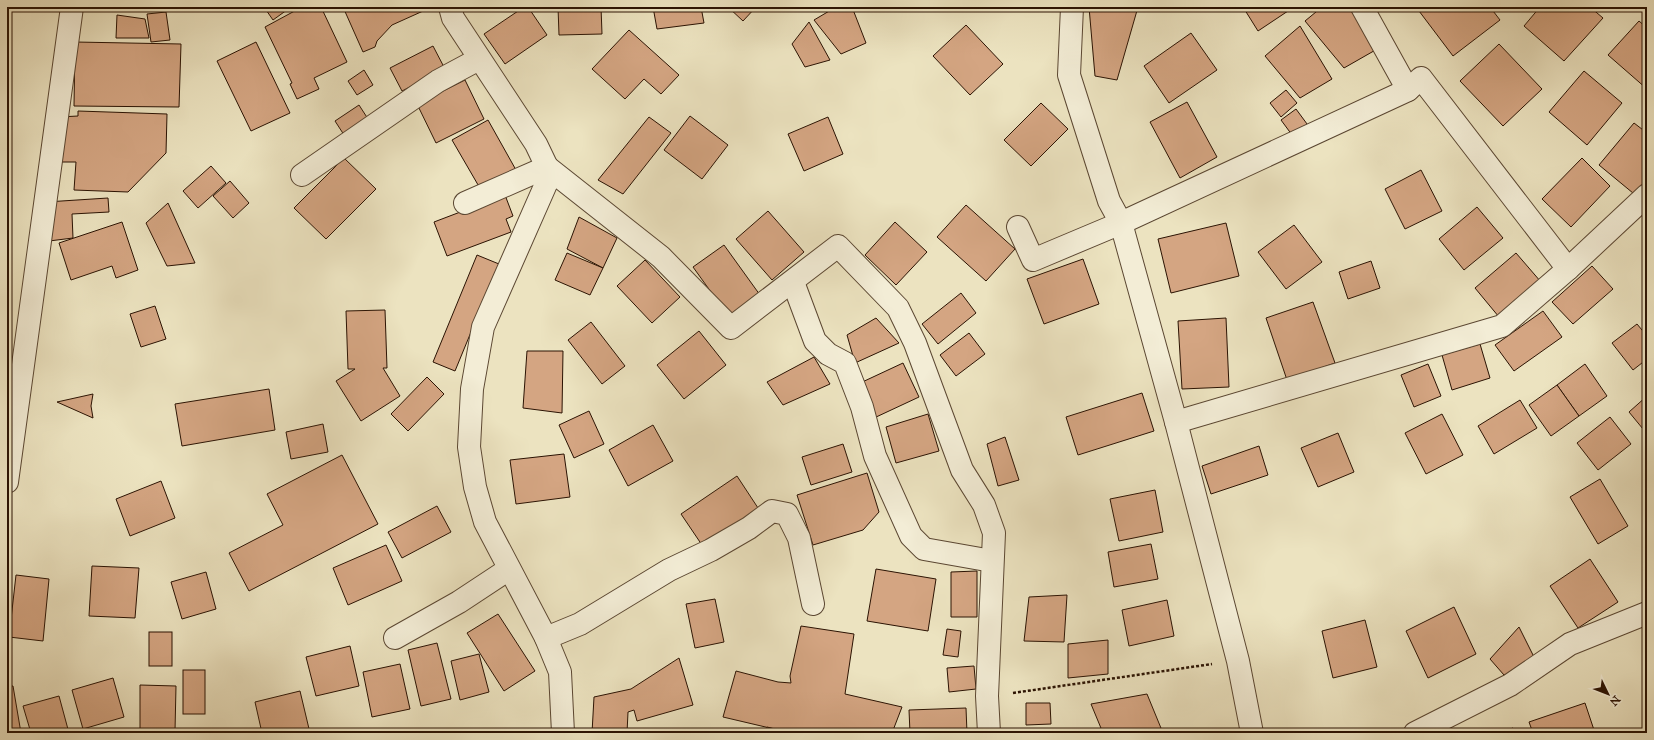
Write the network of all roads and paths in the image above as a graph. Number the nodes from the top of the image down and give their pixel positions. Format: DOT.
graph roads {
  1 [pos="72,7"];
  2 [pos="450,7"];
  3 [pos="1072,7"];
  4 [pos="1362,7"];
  5 [pos="479,59"];
  6 [pos="1408,90"];
  7 [pos="547,167"];
  8 [pos="302,175"];
  9 [pos="1647,195"];
  10 [pos="465,203"];
  11 [pos="1121,224"];
  12 [pos="1018,227"];
  13 [pos="1568,269"];
  14 [pos="793,282"];
  15 [pos="15,363"];
  16 [pos="1176,422"];
  17 [pos="7,482"];
  18 [pos="992,561"];
  19 [pos="509,569"];
  20 [pos="812,604"];
  21 [pos="1647,613"];
  22 [pos="395,638"];
  23 [pos="546,638"];
  24 [pos="1238,661"];
  25 [pos="986,696"];
  26 [pos="563,733"];
  27 [pos="989,733"];
  28 [pos="1252,733"];
  29 [pos="1415,733"];
  1 -- 15 [label="street"];
  2 -- 5 [label="street"];
  3 -- 11 [label="street"];
  4 -- 6 [label="street"];
  5 -- 7 [label="street"];
  5 -- 8 [label="street"];
  6 -- 11 [label="street"];
  6 -- 13 [label="street"];
  7 -- 10 [label="street"];
  7 -- 14 [label="street"];
  7 -- 19 [label="street"];
  9 -- 13 [label="street"];
  11 -- 12 [label="street"];
  11 -- 16 [label="street"];
  13 -- 16 [label="street"];
  14 -- 18 [label="street"];
  14 -- 18 [label="street"];
  15 -- 17 [label="street"];
  16 -- 24 [label="street"];
  18 -- 25 [label="street"];
  19 -- 22 [label="street"];
  19 -- 23 [label="street"];
  20 -- 23 [label="street"];
  21 -- 29 [label="street"];
  23 -- 26 [label="street"];
  24 -- 25 [label="path"];
  24 -- 28 [label="street"];
  25 -- 27 [label="street"];
}
